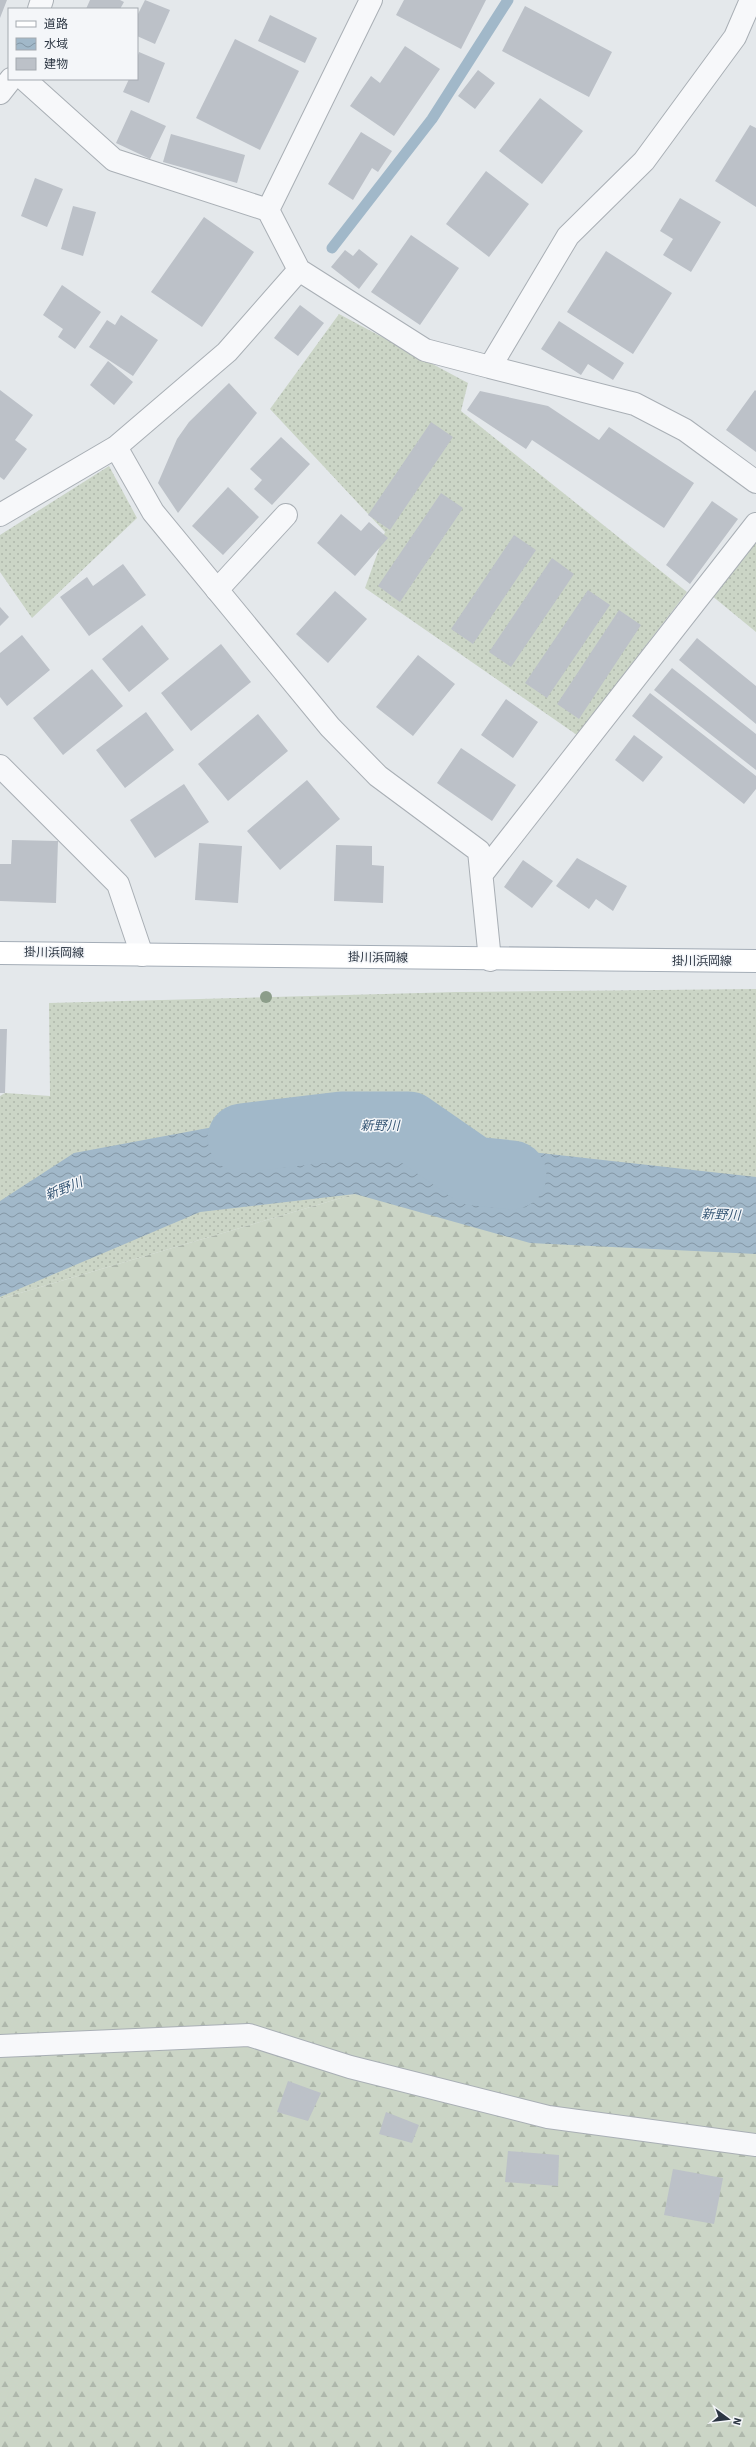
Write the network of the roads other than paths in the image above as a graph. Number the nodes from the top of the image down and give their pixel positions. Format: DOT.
graph roads {
  1 [pos="371,0"];
  2 [pos="751,0"];
  3 [pos="10,80"];
  4 [pos="25,80"];
  5 [pos="0,93"];
  6 [pos="268,210"];
  7 [pos="298,270"];
  8 [pos="490,367"];
  9 [pos="116,447"];
  10 [pos="756,482"];
  11 [pos="0,515"];
  12 [pos="286,515"];
  13 [pos="756,524"];
  14 [pos="217,590"];
  15 [pos="0,766"];
  16 [pos="482,874"];
  17 [pos="0,953"];
  18 [pos="142,955"];
  19 [pos="490,960"];
  20 [pos="756,961"];
  21 [pos="0,2046"];
  22 [pos="756,2145"];
  1 -- 6 [label="street"];
  2 -- 8 [label="street"];
  3 -- 5 [label="street"];
  4 -- 6 [label="street"];
  6 -- 7 [label="street"];
  7 -- 8 [label="street"];
  7 -- 9 [label="street"];
  8 -- 10 [label="street"];
  9 -- 11 [label="street"];
  9 -- 14 [label="street"];
  12 -- 14 [label="street"];
  13 -- 16 [label="street"];
  14 -- 16 [label="street"];
  15 -- 18 [label="street"];
  16 -- 19 [label="street"];
  17 -- 18 [label="main road, 掛川浜岡線"];
  18 -- 19 [label="main road, 掛川浜岡線"];
  19 -- 20 [label="main road, 掛川浜岡線"];
  21 -- 22 [label="street"];
}
